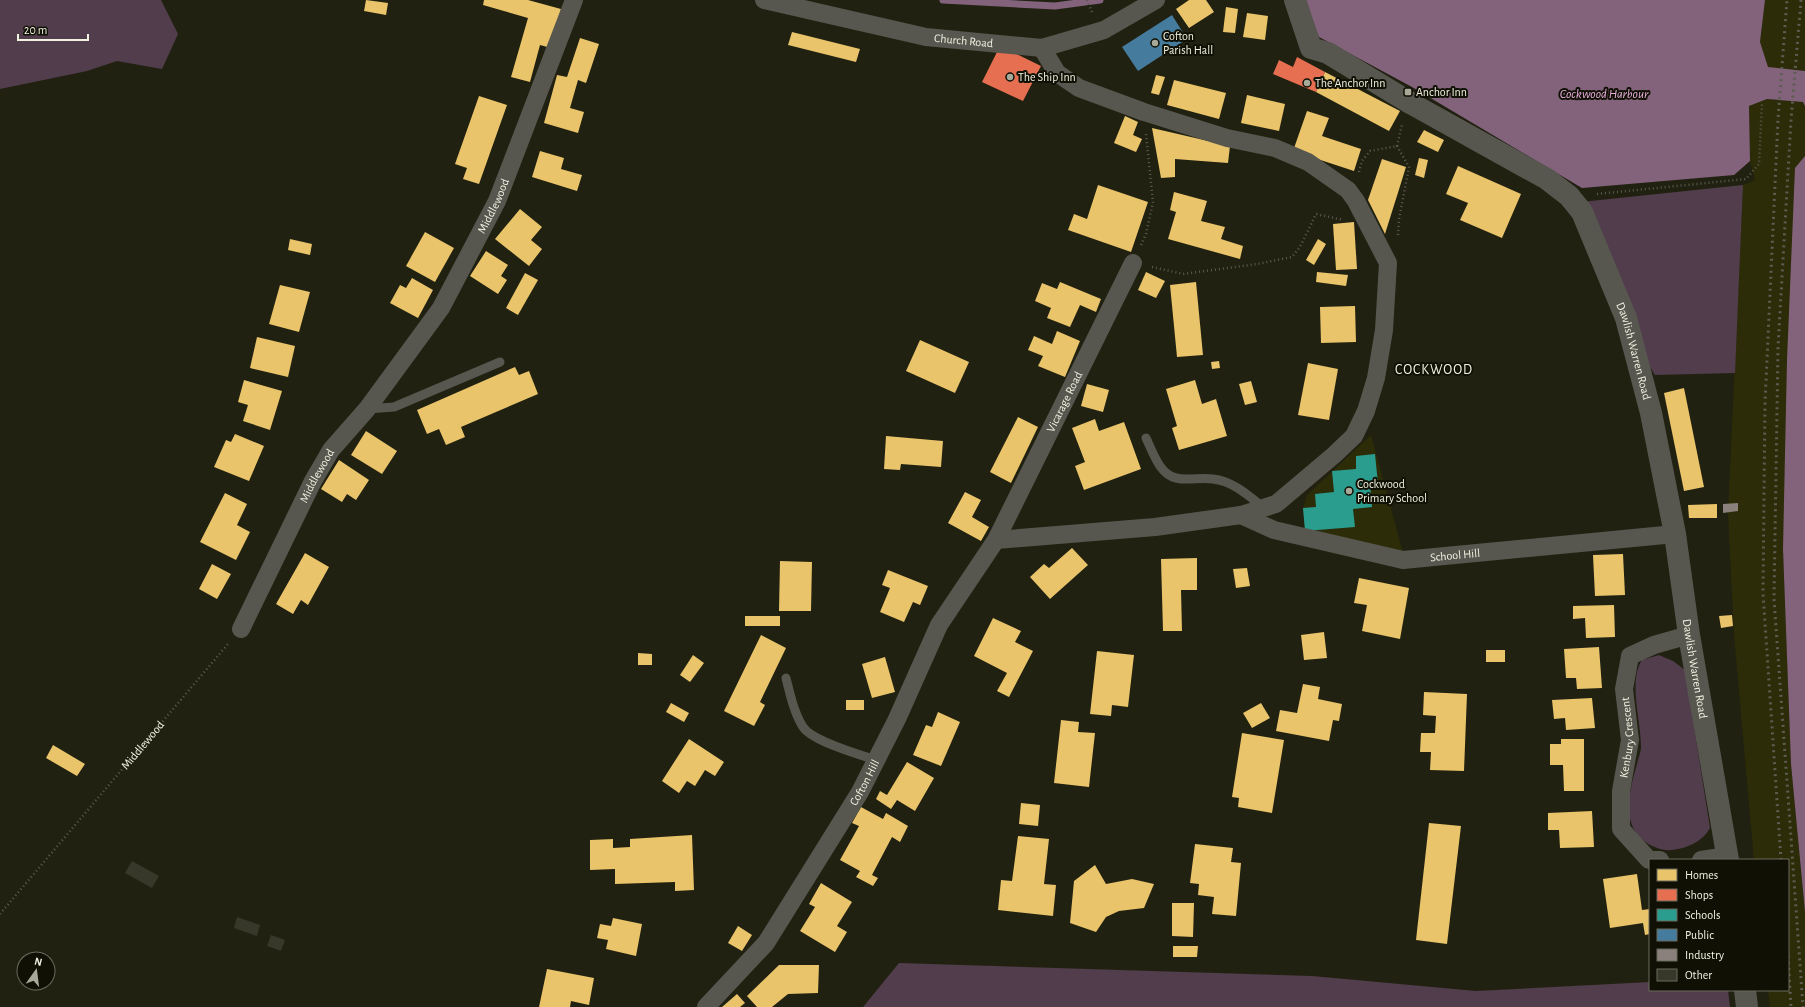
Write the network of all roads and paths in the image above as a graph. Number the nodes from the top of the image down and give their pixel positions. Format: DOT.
graph roads {
  1 [pos="574,0"];
  2 [pos="764,0"];
  3 [pos="1087,0"];
  4 [pos="1156,0"];
  5 [pos="1295,0"];
  6 [pos="1092,13"];
  7 [pos="1042,48"];
  8 [pos="1762,104"];
  9 [pos="1144,112"];
  10 [pos="1359,174"];
  11 [pos="1569,196"];
  12 [pos="1356,201"];
  13 [pos="1398,240"];
  14 [pos="1133,263"];
  15 [pos="500,362"];
  16 [pos="367,409"];
  17 [pos="1146,438"];
  18 [pos="1264,508"];
  19 [pos="1241,515"];
  20 [pos="1675,534"];
  21 [pos="996,540"];
  22 [pos="241,628"];
  23 [pos="1689,635"];
  24 [pos="786,678"];
  25 [pos="876,760"];
  26 [pos="1728,858"];
  27 [pos="1714,859"];
  28 [pos="1649,860"];
  29 [pos="0,914"];
  30 [pos="1745,991"];
  31 [pos="706,1007"];
  32 [pos="1747,1007"];
  1 -- 16 [label="street, Middlewood"];
  2 -- 7 [label="street, Church Road"];
  3 -- 6 [label="path"];
  4 -- 7 [label="street, Church Road"];
  5 -- 11 [label="street, Dawlish Warren Road"];
  7 -- 9 [label="street"];
  8 -- 11 [label="path"];
  9 -- 12 [label="street"];
  9 -- 14 [label="path"];
  10 -- 13 [label="path"];
  11 -- 20 [label="street, Dawlish Warren Road"];
  12 -- 14 [label="path"];
  12 -- 18 [label="street"];
  14 -- 21 [label="street, Vicarage Road"];
  15 -- 16 [label="lane"];
  16 -- 22 [label="street, Middlewood"];
  17 -- 18 [label="lane"];
  18 -- 19 [label="street"];
  19 -- 20 [label="street, School Hill"];
  19 -- 21 [label="street"];
  20 -- 23 [label="street, Dawlish Warren Road"];
  21 -- 25 [label="street, Cofton Hill"];
  22 -- 29 [label="path, Middlewood"];
  23 -- 26 [label="street, Dawlish Warren Road"];
  23 -- 28 [label="street, Kenbury Crescent"];
  24 -- 25 [label="lane"];
  25 -- 31 [label="street, Cofton Hill"];
  26 -- 27 [label="street"];
  30 -- 32 [label="street"];
}
